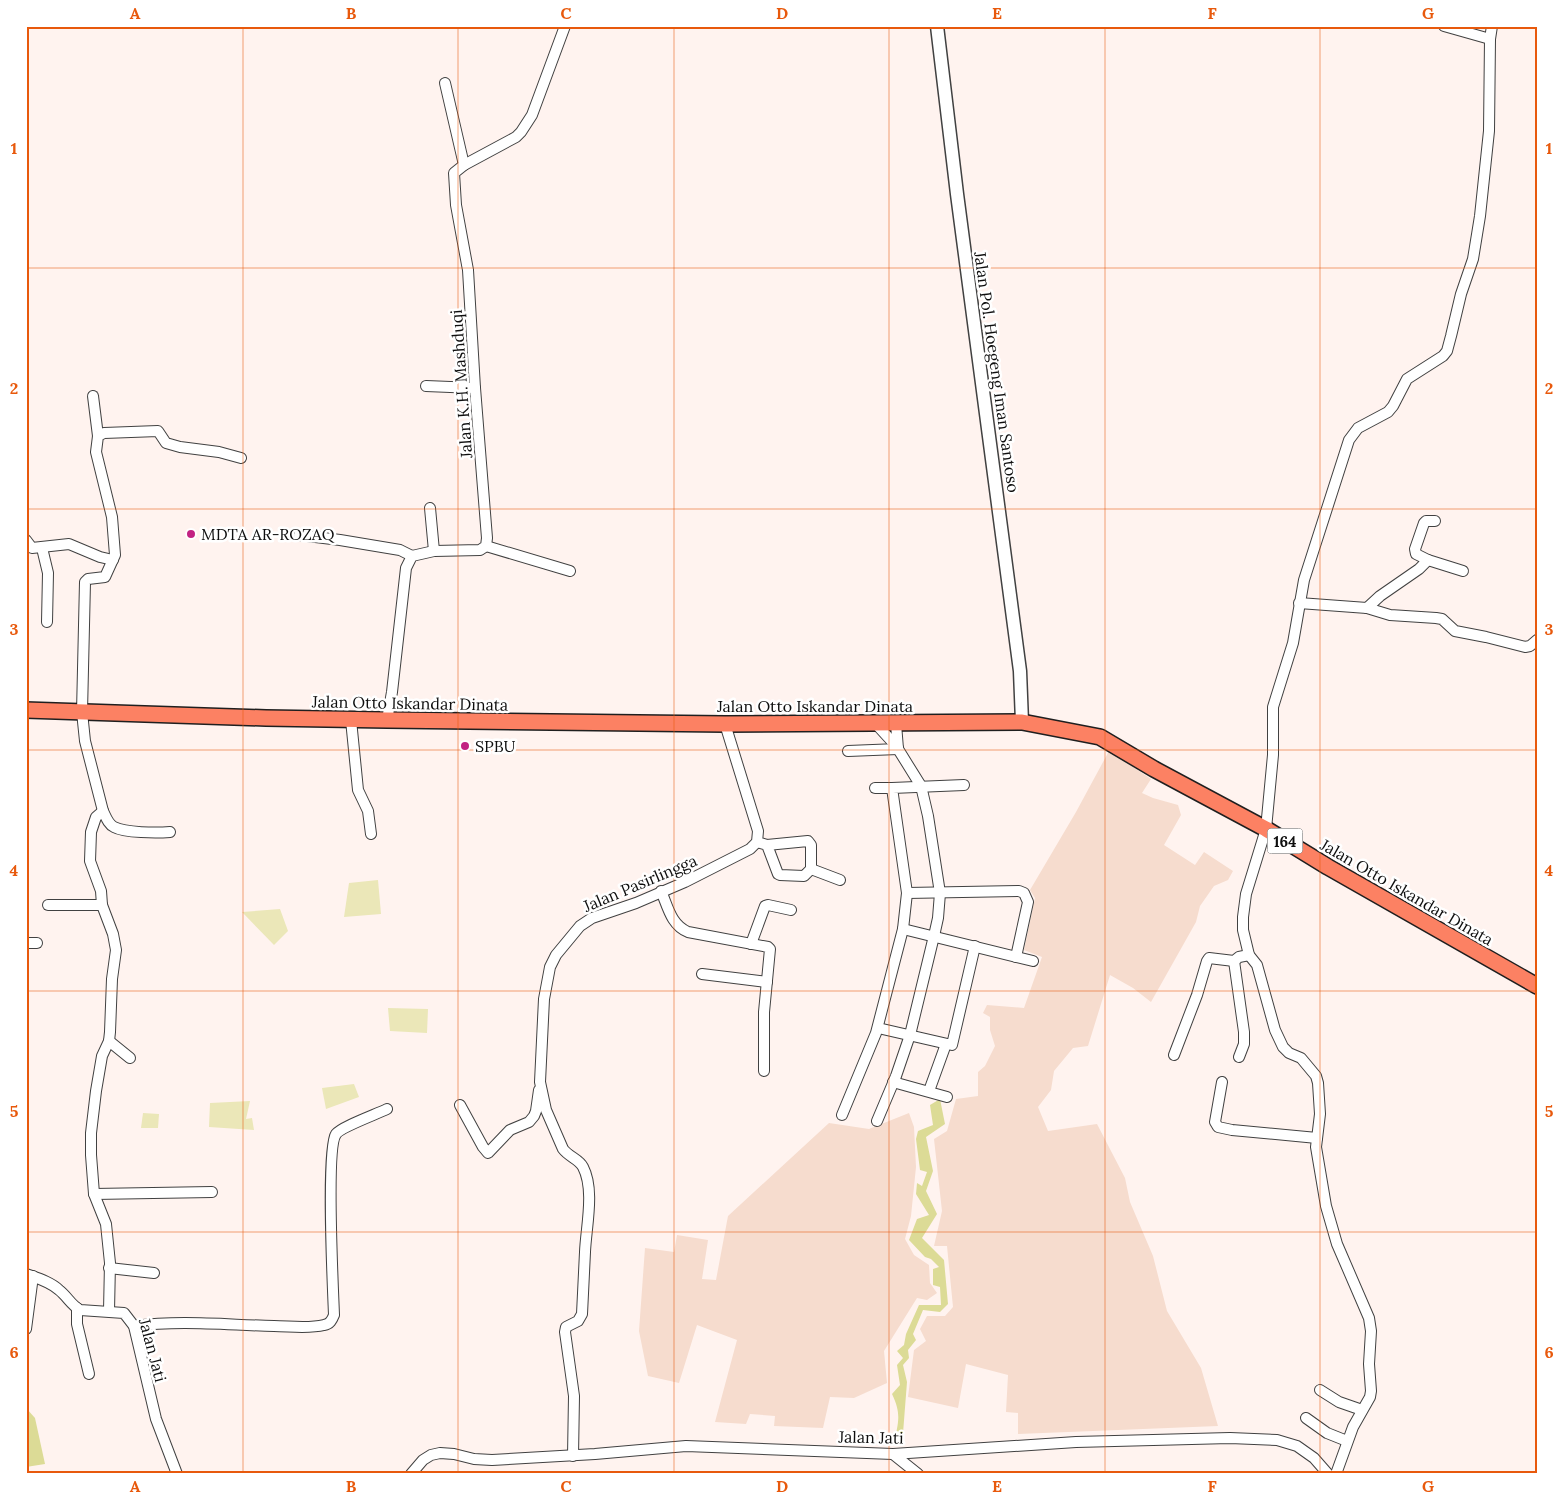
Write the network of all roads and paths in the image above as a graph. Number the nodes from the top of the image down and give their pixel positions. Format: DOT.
graph roads {
  1 [pos="565,26"];
  2 [pos="937,26"];
  3 [pos="1444,26"];
  4 [pos="1492,26"];
  5 [pos="1490,39"];
  6 [pos="445,83"];
  7 [pos="464,165"];
  8 [pos="426,386"];
  9 [pos="475,388"];
  10 [pos="93,396"];
  11 [pos="98,436"];
  12 [pos="241,458"];
  13 [pos="430,508"];
  14 [pos="1435,521"];
  15 [pos="299,535"];
  16 [pos="26,540"];
  17 [pos="486,546"];
  18 [pos="42,548"];
  19 [pos="434,551"];
  20 [pos="412,556"];
  21 [pos="112,560"];
  22 [pos="1428,560"];
  23 [pos="570,571"];
  24 [pos="1462,571"];
  25 [pos="1299,603"];
  26 [pos="1368,608"];
  27 [pos="47,622"];
  28 [pos="1537,640"];
  29 [pos="26,710"];
  30 [pos="82,712"];
  31 [pos="351,720"];
  32 [pos="387,720"];
  33 [pos="1022,722"];
  34 [pos="725,724"];
  35 [pos="876,724"];
  36 [pos="896,724"];
  37 [pos="898,748"];
  38 [pos="848,751"];
  39 [pos="964,785"];
  40 [pos="921,786"];
  41 [pos="875,788"];
  42 [pos="892,788"];
  43 [pos="103,811"];
  44 [pos="1266,829"];
  45 [pos="170,832"];
  46 [pos="371,834"];
  47 [pos="762,844"];
  48 [pos="811,869"];
  49 [pos="840,880"];
  50 [pos="661,891"];
  51 [pos="940,893"];
  52 [pos="907,894"];
  53 [pos="48,905"];
  54 [pos="102,905"];
  55 [pos="791,910"];
  56 [pos="903,929"];
  57 [pos="934,936"];
  58 [pos="26,943"];
  59 [pos="37,943"];
  60 [pos="751,944"];
  61 [pos="975,946"];
  62 [pos="1249,955"];
  63 [pos="1016,957"];
  64 [pos="1234,961"];
  65 [pos="1033,962"];
  66 [pos="702,974"];
  67 [pos="767,982"];
  68 [pos="1537,986"];
  69 [pos="878,1028"];
  70 [pos="910,1035"];
  71 [pos="109,1041"];
  72 [pos="946,1044"];
  73 [pos="1174,1054"];
  74 [pos="1240,1057"];
  75 [pos="130,1058"];
  76 [pos="764,1071"];
  77 [pos="540,1082"];
  78 [pos="893,1082"];
  79 [pos="1222,1082"];
  80 [pos="929,1091"];
  81 [pos="947,1097"];
  82 [pos="460,1105"];
  83 [pos="387,1109"];
  84 [pos="842,1115"];
  85 [pos="877,1121"];
  86 [pos="1317,1138"];
  87 [pos="212,1192"];
  88 [pos="94,1194"];
  89 [pos="110,1268"];
  90 [pos="154,1272"];
  91 [pos="30,1275"];
  92 [pos="77,1308"];
  93 [pos="109,1311"];
  94 [pos="134,1326"];
  95 [pos="26,1329"];
  96 [pos="89,1374"];
  97 [pos="1320,1390"];
  98 [pos="1362,1410"];
  99 [pos="1306,1418"];
  100 [pos="1347,1442"];
  101 [pos="896,1454"];
  102 [pos="573,1456"];
  103 [pos="177,1474"];
  104 [pos="411,1474"];
  105 [pos="918,1474"];
  106 [pos="1328,1474"];
  107 [pos="1336,1474"];
  1 -- 7 [label="street"];
  2 -- 33 [label="street, Jalan Pol. Hoegeng Iman Santoso"];
  3 -- 5 [label="street"];
  4 -- 5 [label="street"];
  5 -- 25 [label="street"];
  6 -- 7 [label="street"];
  7 -- 9 [label="street, Jalan K.H. Mashduqi"];
  8 -- 9 [label="street"];
  9 -- 17 [label="street, Jalan K.H. Mashduqi"];
  10 -- 11 [label="street"];
  11 -- 12 [label="street"];
  11 -- 21 [label="street"];
  13 -- 19 [label="street"];
  14 -- 22 [label="street"];
  15 -- 20 [label="street"];
  16 -- 18 [label="street"];
  17 -- 19 [label="street"];
  17 -- 23 [label="street"];
  18 -- 21 [label="street"];
  18 -- 27 [label="street"];
  19 -- 20 [label="street"];
  20 -- 32 [label="street"];
  21 -- 30 [label="street"];
  22 -- 24 [label="street"];
  22 -- 26 [label="street"];
  25 -- 26 [label="street"];
  25 -- 44 [label="street"];
  26 -- 28 [label="street"];
  29 -- 30 [label="main road, Jalan Otto Iskandar Dinata / 164"];
  30 -- 31 [label="main road, Jalan Otto Iskandar Dinata / 164"];
  30 -- 43 [label="street"];
  31 -- 32 [label="main road, Jalan Otto Iskandar Dinata / 164"];
  31 -- 46 [label="street"];
  32 -- 34 [label="main road, Jalan Otto Iskandar Dinata / 164"];
  33 -- 36 [label="main road, Jalan Otto Iskandar Dinata / 164"];
  33 -- 44 [label="main road, Jalan Otto Iskandar Dinata / 164"];
  34 -- 35 [label="main road, Jalan Otto Iskandar Dinata / 164"];
  34 -- 47 [label="street"];
  35 -- 36 [label="main road, Jalan Otto Iskandar Dinata / 164"];
  35 -- 37 [label="street"];
  36 -- 37 [label="street"];
  37 -- 38 [label="street"];
  37 -- 40 [label="street"];
  39 -- 40 [label="street"];
  40 -- 42 [label="street"];
  40 -- 51 [label="street"];
  41 -- 42 [label="street"];
  42 -- 52 [label="street"];
  43 -- 45 [label="street"];
  43 -- 54 [label="street"];
  44 -- 62 [label="street"];
  44 -- 68 [label="main road, Jalan Otto Iskandar Dinata / 164"];
  47 -- 48 [label="street"];
  47 -- 48 [label="street"];
  47 -- 50 [label="street, Jalan Pasirlingga"];
  48 -- 49 [label="street"];
  50 -- 60 [label="street"];
  50 -- 77 [label="street, Jalan Pasirlingga"];
  51 -- 52 [label="street"];
  51 -- 57 [label="street"];
  51 -- 63 [label="street"];
  52 -- 56 [label="street"];
  53 -- 54 [label="street"];
  54 -- 71 [label="street"];
  55 -- 60 [label="street"];
  56 -- 57 [label="street"];
  56 -- 69 [label="street"];
  57 -- 61 [label="street"];
  57 -- 70 [label="street"];
  58 -- 59 [label="street"];
  60 -- 67 [label="street"];
  61 -- 63 [label="street"];
  61 -- 72 [label="street"];
  62 -- 64 [label="street"];
  62 -- 86 [label="street"];
  63 -- 65 [label="street"];
  64 -- 73 [label="street"];
  64 -- 74 [label="street"];
  66 -- 67 [label="street"];
  67 -- 76 [label="street"];
  69 -- 70 [label="street"];
  69 -- 84 [label="street"];
  70 -- 72 [label="street"];
  70 -- 78 [label="street"];
  71 -- 75 [label="street"];
  71 -- 88 [label="street"];
  72 -- 80 [label="street"];
  77 -- 82 [label="street"];
  77 -- 102 [label="street, Jalan Pasirlingga"];
  78 -- 80 [label="street"];
  78 -- 85 [label="street"];
  79 -- 86 [label="street"];
  80 -- 81 [label="street"];
  83 -- 94 [label="street"];
  86 -- 98 [label="street"];
  87 -- 88 [label="street"];
  88 -- 89 [label="street"];
  89 -- 90 [label="street"];
  89 -- 93 [label="street"];
  91 -- 92 [label="street"];
  91 -- 95 [label="street"];
  92 -- 93 [label="street, Jalan Jati"];
  92 -- 96 [label="street"];
  93 -- 94 [label="street, Jalan Jati"];
  94 -- 103 [label="street, Jalan Jati"];
  97 -- 98 [label="street"];
  98 -- 100 [label="street"];
  99 -- 100 [label="street"];
  100 -- 107 [label="street"];
  101 -- 102 [label="street, Jalan Jati"];
  101 -- 105 [label="street"];
  101 -- 106 [label="street, Jalan Jati"];
  102 -- 104 [label="street, Jalan Jati"];
}
